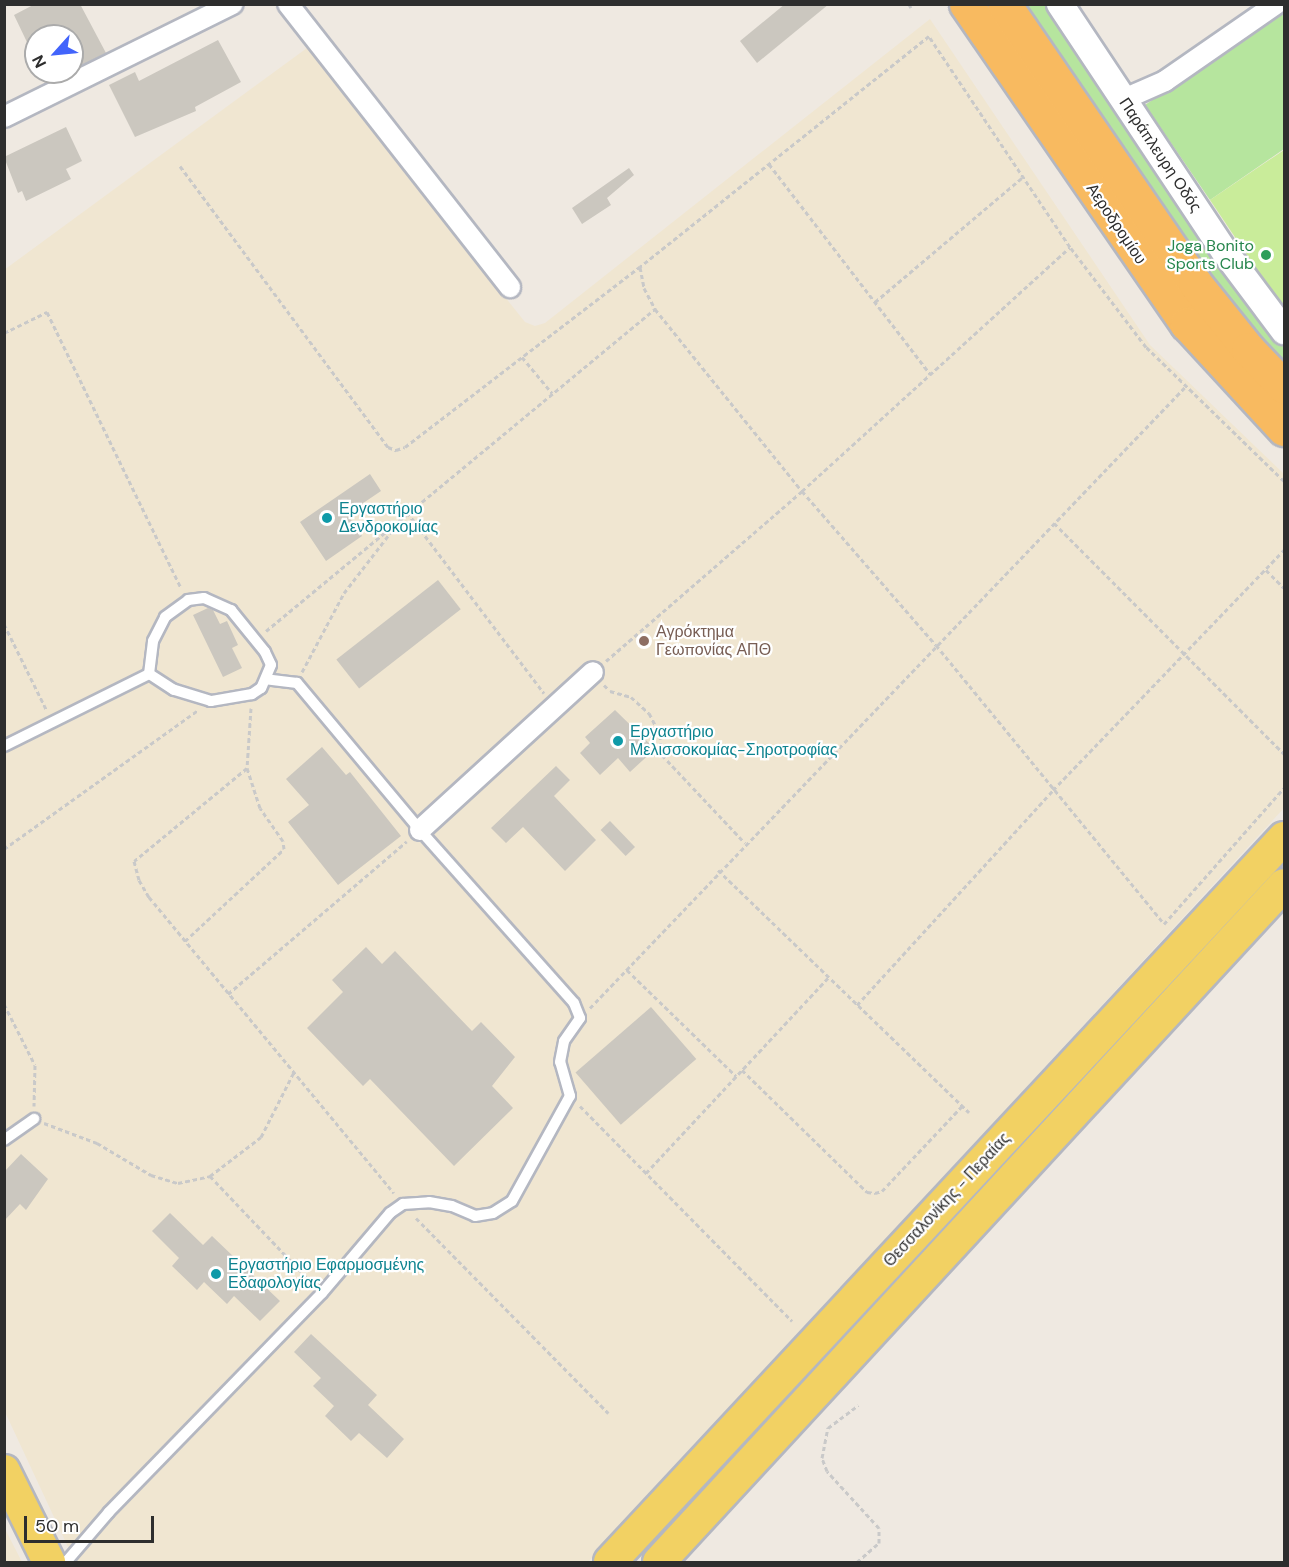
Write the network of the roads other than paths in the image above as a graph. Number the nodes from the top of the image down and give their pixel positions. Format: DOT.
graph roads {
  1 [pos="233,4"];
  2 [pos="288,4"];
  3 [pos="966,4"];
  4 [pos="1004,4"];
  5 [pos="1060,4"];
  6 [pos="1276,4"];
  7 [pos="1122,100"];
  8 [pos="4,117"];
  9 [pos="510,287"];
  10 [pos="1284,331"];
  11 [pos="1284,387"];
  12 [pos="1284,429"];
  13 [pos="593,672"];
  14 [pos="149,674"];
  15 [pos="266,679"];
  16 [pos="4,746"];
  17 [pos="420,830"];
  18 [pos="1284,838"];
  19 [pos="1284,885"];
  20 [pos="34,1119"];
  21 [pos="4,1140"];
  22 [pos="4,1471"];
  23 [pos="49,1563"];
  24 [pos="66,1563"];
  25 [pos="609,1563"];
  26 [pos="659,1563"];
  1 -- 8 [label="street"];
  2 -- 9 [label="street"];
  3 -- 12 [label="highway, Αεροδρομίου"];
  4 -- 11 [label="highway, Αεροδρομίου"];
  5 -- 7 [label="street, Παράπλευρη Οδός"];
  6 -- 7 [label="street"];
  7 -- 10 [label="street, Παράπλευρη Οδός"];
  13 -- 17 [label="street"];
  14 -- 15 [label="lane"];
  14 -- 15 [label="lane"];
  14 -- 16 [label="lane"];
  15 -- 17 [label="lane"];
  17 -- 24 [label="lane"];
  18 -- 25 [label="main road, Θεσσαλονίκης - Περαίας"];
  19 -- 26 [label="main road, Θεσσαλονίκης - Περαίας"];
  20 -- 21 [label="lane"];
  22 -- 23 [label="main road"];
}
